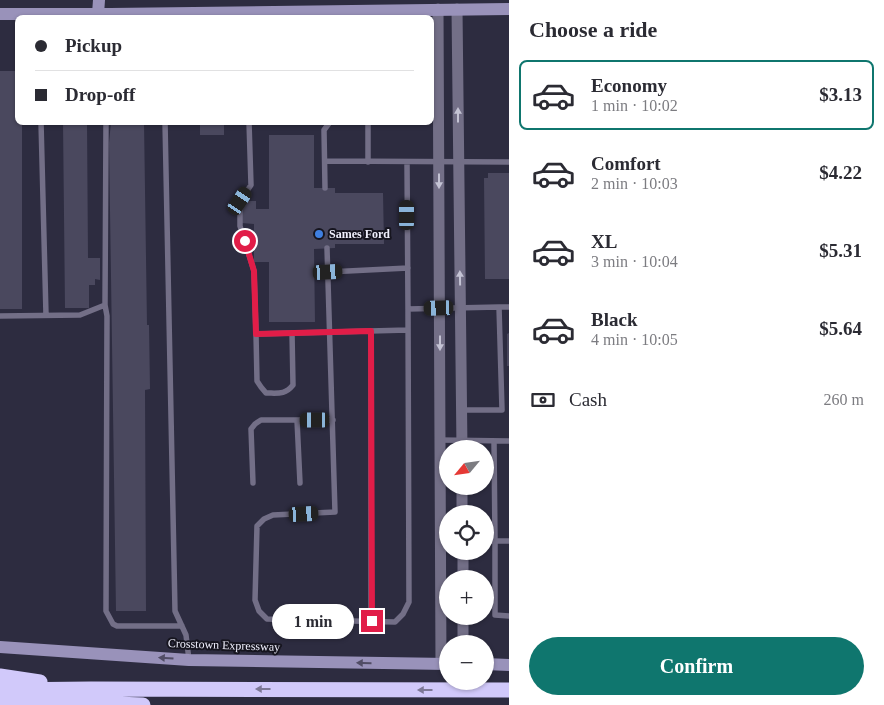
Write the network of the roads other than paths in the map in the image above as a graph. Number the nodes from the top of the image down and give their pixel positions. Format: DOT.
graph roads {
  1 [pos="98,0"];
  2 [pos="490,4"];
  3 [pos="509,8"];
  4 [pos="438,9"];
  5 [pos="457,9"];
  6 [pos="0,14"];
  7 [pos="19,15"];
  8 [pos="106,15"];
  9 [pos="163,15"];
  10 [pos="203,15"];
  11 [pos="41,125"];
  12 [pos="106,125"];
  13 [pos="165,125"];
  14 [pos="249,125"];
  15 [pos="328,125"];
  16 [pos="368,125"];
  17 [pos="325,161"];
  18 [pos="368,162"];
  19 [pos="407,162"];
  20 [pos="438,162"];
  21 [pos="459,162"];
  22 [pos="509,162"];
  23 [pos="324,188"];
  24 [pos="327,248"];
  25 [pos="408,268"];
  26 [pos="328,272"];
  27 [pos="105,305"];
  28 [pos="500,307"];
  29 [pos="509,307"];
  30 [pos="439,308"];
  31 [pos="460,308"];
  32 [pos="408,309"];
  33 [pos="46,315"];
  34 [pos="0,316"];
  35 [pos="408,330"];
  36 [pos="371,331"];
  37 [pos="330,332"];
  38 [pos="292,333"];
  39 [pos="256,334"];
  40 [pos="461,410"];
  41 [pos="502,410"];
  42 [pos="509,410"];
  43 [pos="297,420"];
  44 [pos="333,420"];
  45 [pos="440,440"];
  46 [pos="462,440"];
  47 [pos="509,440"];
  48 [pos="494,441"];
  49 [pos="253,483"];
  50 [pos="300,483"];
  51 [pos="495,541"];
  52 [pos="509,541"];
  53 [pos="444,560"];
  54 [pos="509,616"];
  55 [pos="372,621"];
  56 [pos="182,626"];
  57 [pos="444,635"];
  58 [pos="0,646"];
  59 [pos="189,660"];
  60 [pos="439,664"];
  61 [pos="494,664"];
  62 [pos="509,665"];
  63 [pos="0,676"];
  64 [pos="91,689"];
  65 [pos="0,690"];
  66 [pos="509,690"];
  67 [pos="0,700"];
  68 [pos="143,705"];
  1 -- 8 [label="main road"];
  2 -- 3 [label="main road"];
  2 -- 5 [label="main road"];
  4 -- 5 [label="main road"];
  4 -- 10 [label="main road"];
  4 -- 20 [label="street"];
  21 -- 5 [label="street, one-way"];
  6 -- 7 [label="main road"];
  8 -- 9 [label="main road"];
  9 -- 10 [label="main road"];
  11 -- 33 [label="lane"];
  12 -- 27 [label="lane"];
  13 -- 56 [label="lane"];
  14 -- 39 [label="lane"];
  15 -- 17 [label="lane"];
  16 -- 18 [label="lane"];
  17 -- 18 [label="lane"];
  17 -- 23 [label="lane"];
  18 -- 19 [label="lane"];
  19 -- 20 [label="lane"];
  19 -- 25 [label="lane"];
  20 -- 21 [label="lane"];
  20 -- 30 [label="street, one-way"];
  21 -- 22 [label="lane"];
  31 -- 21 [label="street, one-way"];
  24 -- 26 [label="lane"];
  25 -- 26 [label="lane"];
  25 -- 32 [label="lane"];
  26 -- 37 [label="lane"];
  27 -- 33 [label="lane"];
  27 -- 56 [label="lane"];
  28 -- 29 [label="lane"];
  28 -- 31 [label="lane"];
  28 -- 41 [label="lane"];
  30 -- 31 [label="lane"];
  30 -- 32 [label="lane"];
  30 -- 45 [label="street, one-way"];
  31 -- 40 [label="street"];
  32 -- 35 [label="lane"];
  33 -- 34 [label="lane"];
  35 -- 36 [label="lane"];
  35 -- 55 [label="lane"];
  36 -- 37 [label="lane"];
  36 -- 55 [label="lane"];
  37 -- 38 [label="lane"];
  37 -- 44 [label="lane"];
  38 -- 39 [label="lane"];
  38 -- 39 [label="lane"];
  40 -- 41 [label="lane"];
  40 -- 46 [label="street"];
  41 -- 42 [label="lane"];
  43 -- 44 [label="lane"];
  43 -- 49 [label="lane"];
  43 -- 50 [label="lane"];
  44 -- 55 [label="lane"];
  47 -- 48 [label="lane"];
  48 -- 51 [label="lane"];
  51 -- 52 [label="lane"];
  51 -- 54 [label="lane"];
  53 -- 57 [label="street"];
  56 -- 59 [label="lane"];
  59 -- 58 [label="main road, Crosstown Expressway, one-way"];
  60 -- 59 [label="main road, Crosstown Expressway, one-way"];
  61 -- 62 [label="main road"];
  63 -- 64 [label="highway"];
  64 -- 65 [label="highway"];
  66 -- 64 [label="highway, one-way"];
  67 -- 68 [label="highway"];
}
